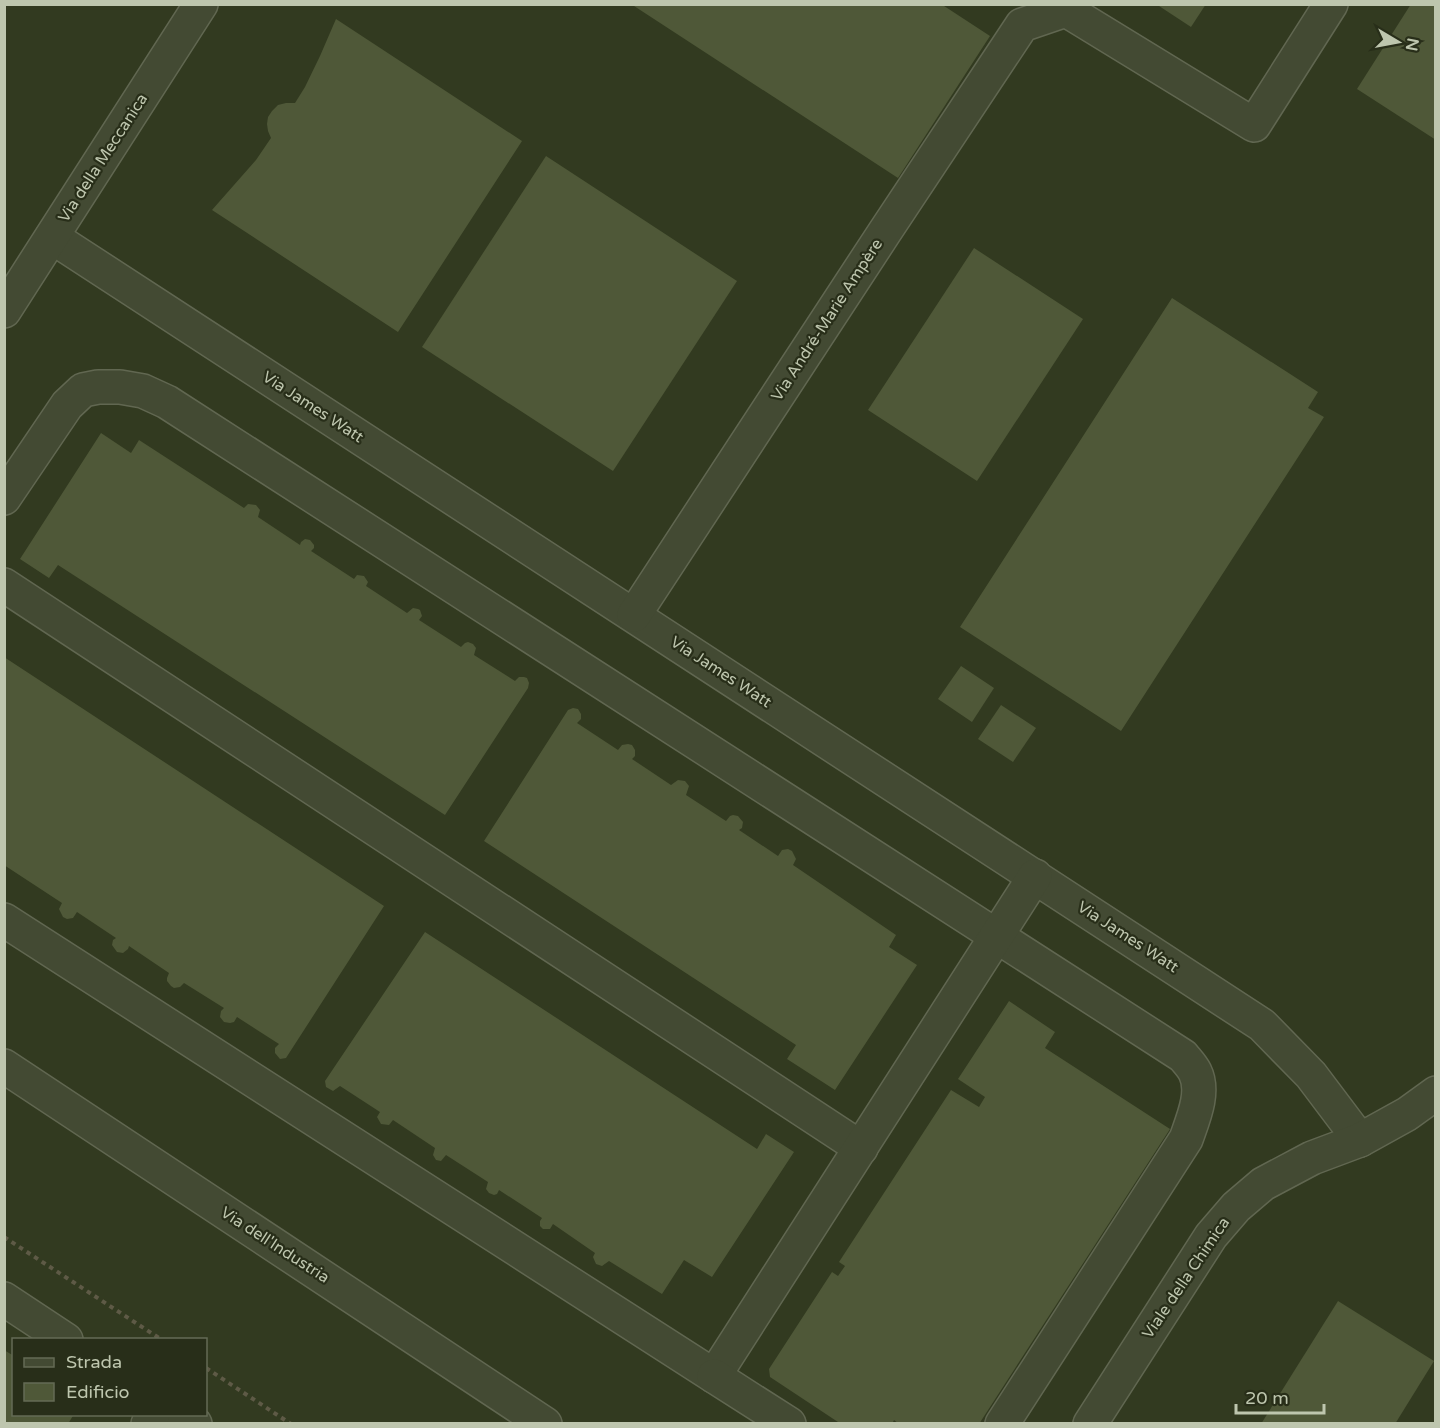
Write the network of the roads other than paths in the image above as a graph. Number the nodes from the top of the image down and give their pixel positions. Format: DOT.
graph roads {
  1 [pos="201,4"];
  2 [pos="1331,4"];
  3 [pos="52,237"];
  4 [pos="4,311"];
  5 [pos="4,498"];
  6 [pos="4,585"];
  7 [pos="634,615"];
  8 [pos="1035,876"];
  9 [pos="4,920"];
  10 [pos="998,935"];
  11 [pos="4,1066"];
  12 [pos="1436,1093"];
  13 [pos="1360,1140"];
  14 [pos="861,1148"];
  15 [pos="4,1299"];
  16 [pos="63,1338"];
  17 [pos="714,1376"];
  18 [pos="545,1424"];
  19 [pos="789,1424"];
  20 [pos="1002,1424"];
  21 [pos="1090,1424"];
  1 -- 3 [label="street, Via della Meccanica"];
  2 -- 7 [label="street, Via André-Marie Ampère"];
  3 -- 4 [label="street, Via della Meccanica"];
  3 -- 7 [label="street, Via James Watt"];
  5 -- 10 [label="street"];
  6 -- 14 [label="street"];
  7 -- 8 [label="street, Via James Watt"];
  8 -- 10 [label="street"];
  8 -- 13 [label="street, Via James Watt"];
  9 -- 17 [label="street"];
  10 -- 14 [label="street"];
  10 -- 20 [label="street"];
  11 -- 18 [label="street, Via dell'Industria"];
  12 -- 13 [label="street, Viale della Chimica"];
  13 -- 21 [label="street, Viale della Chimica"];
  14 -- 17 [label="street"];
  15 -- 16 [label="street"];
  17 -- 19 [label="street"];
}
